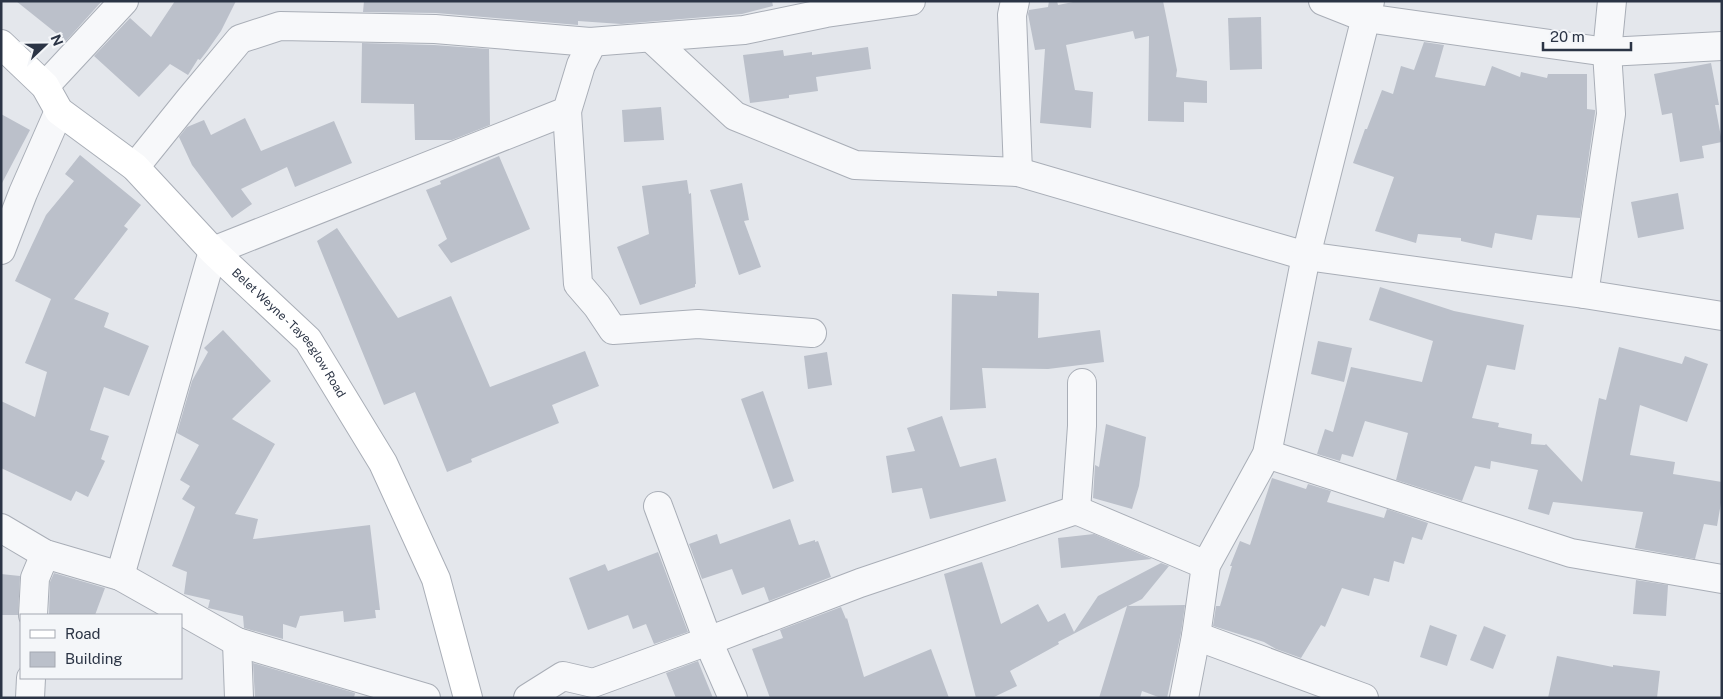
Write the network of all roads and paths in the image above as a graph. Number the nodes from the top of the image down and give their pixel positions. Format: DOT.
graph roads {
  1 [pos="124,1"];
  2 [pos="911,1"];
  3 [pos="1015,1"];
  4 [pos="1323,1"];
  5 [pos="1612,1"];
  6 [pos="823,7"];
  7 [pos="1368,10"];
  8 [pos="651,38"];
  9 [pos="590,42"];
  10 [pos="1,44"];
  11 [pos="1722,46"];
  12 [pos="1607,52"];
  13 [pos="45,86"];
  14 [pos="58,111"];
  15 [pos="567,111"];
  16 [pos="135,167"];
  17 [pos="1018,172"];
  18 [pos="1,250"];
  19 [pos="213,251"];
  20 [pos="1306,256"];
  21 [pos="1584,294"];
  22 [pos="1722,316"];
  23 [pos="812,333"];
  24 [pos="1082,383"];
  25 [pos="1267,454"];
  26 [pos="658,506"];
  27 [pos="1076,510"];
  28 [pos="1,528"];
  29 [pos="46,554"];
  30 [pos="1206,565"];
  31 [pos="120,576"];
  32 [pos="1722,579"];
  33 [pos="34,614"];
  34 [pos="1196,636"];
  35 [pos="237,642"];
  36 [pos="708,642"];
  37 [pos="31,679"];
  38 [pos="30,698"];
  39 [pos="239,698"];
  40 [pos="426,698"];
  41 [pos="468,698"];
  42 [pos="528,698"];
  43 [pos="732,698"];
  44 [pos="1184,698"];
  45 [pos="1364,698"];
  1 -- 13 [label="street"];
  2 -- 6 [label="street"];
  3 -- 17 [label="street"];
  4 -- 7 [label="street"];
  5 -- 12 [label="street"];
  6 -- 8 [label="street"];
  7 -- 12 [label="street"];
  7 -- 20 [label="street"];
  8 -- 9 [label="street"];
  8 -- 17 [label="street"];
  9 -- 15 [label="street"];
  9 -- 16 [label="street"];
  10 -- 13 [label="main road, Belet Weyne - Tayeeglow Road"];
  11 -- 12 [label="street"];
  12 -- 21 [label="street"];
  13 -- 14 [label="main road, Belet Weyne - Tayeeglow Road"];
  14 -- 16 [label="main road, Belet Weyne - Tayeeglow Road"];
  14 -- 18 [label="street"];
  15 -- 19 [label="street"];
  15 -- 23 [label="street"];
  16 -- 19 [label="main road, Belet Weyne - Tayeeglow Road"];
  17 -- 20 [label="street"];
  19 -- 31 [label="street"];
  19 -- 41 [label="main road, Belet Weyne - Tayeeglow Road"];
  20 -- 21 [label="street"];
  20 -- 25 [label="street"];
  21 -- 22 [label="street"];
  24 -- 27 [label="street"];
  25 -- 30 [label="street"];
  25 -- 32 [label="street"];
  26 -- 36 [label="street"];
  27 -- 30 [label="street"];
  27 -- 36 [label="street"];
  28 -- 29 [label="street"];
  29 -- 31 [label="street"];
  29 -- 33 [label="street"];
  30 -- 34 [label="street"];
  31 -- 35 [label="street"];
  34 -- 44 [label="street"];
  34 -- 45 [label="street"];
  35 -- 39 [label="street"];
  35 -- 40 [label="street"];
  36 -- 42 [label="street"];
  36 -- 43 [label="street"];
  37 -- 38 [label="street"];
}
